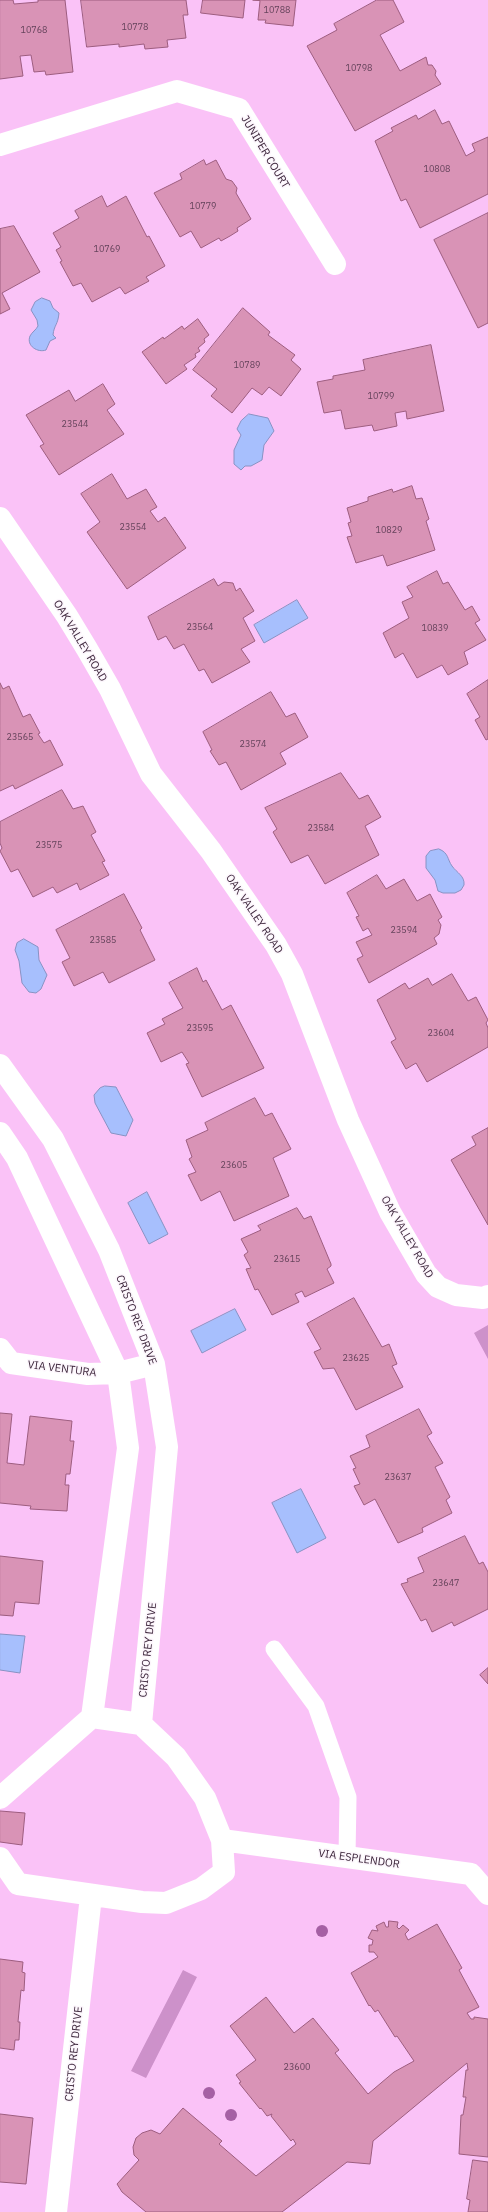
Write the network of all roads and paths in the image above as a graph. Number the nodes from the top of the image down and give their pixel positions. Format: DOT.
graph roads {
  1 [pos="0,146"];
  2 [pos="335,264"];
  3 [pos="0,518"];
  4 [pos="0,1065"];
  5 [pos="0,1133"];
  6 [pos="488,1296"];
  7 [pos="0,1349"];
  8 [pos="154,1364"];
  9 [pos="118,1374"];
  10 [pos="274,1649"];
  11 [pos="92,1717"];
  12 [pos="140,1724"];
  13 [pos="0,1798"];
  14 [pos="222,1840"];
  15 [pos="347,1857"];
  16 [pos="0,1858"];
  17 [pos="480,1875"];
  18 [pos="488,1894"];
  19 [pos="91,1896"];
  20 [pos="56,2212"];
  1 -- 2 [label="street, JUNIPER COURT"];
  3 -- 6 [label="street, OAK VALLEY ROAD"];
  4 -- 8 [label="street, CRISTO REY DRIVE"];
  5 -- 9 [label="street"];
  7 -- 9 [label="street, VIA VENTURA"];
  8 -- 9 [label="street, VIA VENTURA"];
  8 -- 12 [label="street, CRISTO REY DRIVE"];
  9 -- 11 [label="street"];
  10 -- 15 [label="lane"];
  11 -- 12 [label="street"];
  11 -- 13 [label="street"];
  12 -- 14 [label="street"];
  14 -- 15 [label="street, VIA ESPLENDOR"];
  14 -- 19 [label="street"];
  15 -- 17 [label="street, VIA ESPLENDOR"];
  16 -- 19 [label="street"];
  17 -- 18 [label="street, VIA ESPLENDOR"];
  19 -- 20 [label="street, CRISTO REY DRIVE"];
}
